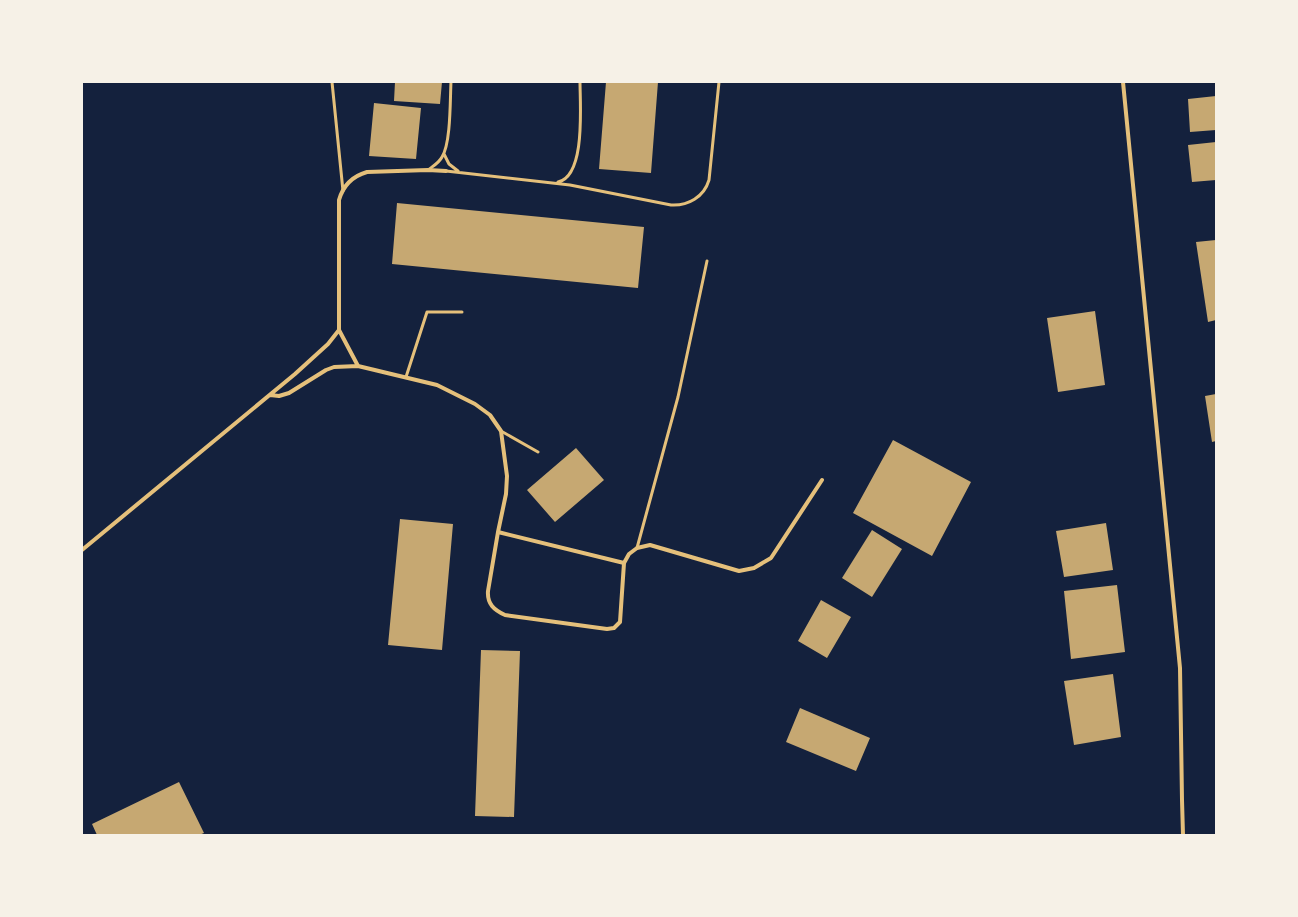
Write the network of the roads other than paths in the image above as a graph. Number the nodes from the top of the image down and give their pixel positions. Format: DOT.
graph roads {
  1 [pos="332,82"];
  2 [pos="451,82"];
  3 [pos="580,82"];
  4 [pos="718,82"];
  5 [pos="1123,82"];
  6 [pos="444,154"];
  7 [pos="428,170"];
  8 [pos="446,171"];
  9 [pos="459,171"];
  10 [pos="554,183"];
  11 [pos="343,191"];
  12 [pos="707,261"];
  13 [pos="462,312"];
  14 [pos="339,330"];
  15 [pos="358,366"];
  16 [pos="406,377"];
  17 [pos="270,395"];
  18 [pos="501,431"];
  19 [pos="538,452"];
  20 [pos="822,480"];
  21 [pos="498,532"];
  22 [pos="637,548"];
  23 [pos="82,550"];
  24 [pos="624,563"];
  25 [pos="1183,835"];
  1 -- 11 [label="lane"];
  2 -- 6 [label="lane"];
  3 -- 10 [label="lane"];
  4 -- 10 [label="lane"];
  5 -- 25 [label="street"];
  6 -- 7 [label="lane"];
  6 -- 9 [label="lane"];
  7 -- 8 [label="street"];
  7 -- 11 [label="street"];
  8 -- 9 [label="lane"];
  9 -- 10 [label="lane"];
  11 -- 14 [label="street"];
  12 -- 22 [label="lane"];
  13 -- 16 [label="lane"];
  14 -- 15 [label="street"];
  14 -- 17 [label="street"];
  15 -- 16 [label="street"];
  15 -- 17 [label="street"];
  16 -- 18 [label="street"];
  17 -- 23 [label="street"];
  18 -- 19 [label="lane"];
  18 -- 21 [label="street"];
  20 -- 22 [label="street"];
  21 -- 24 [label="street"];
  21 -- 24 [label="street"];
  22 -- 24 [label="street"];
}
